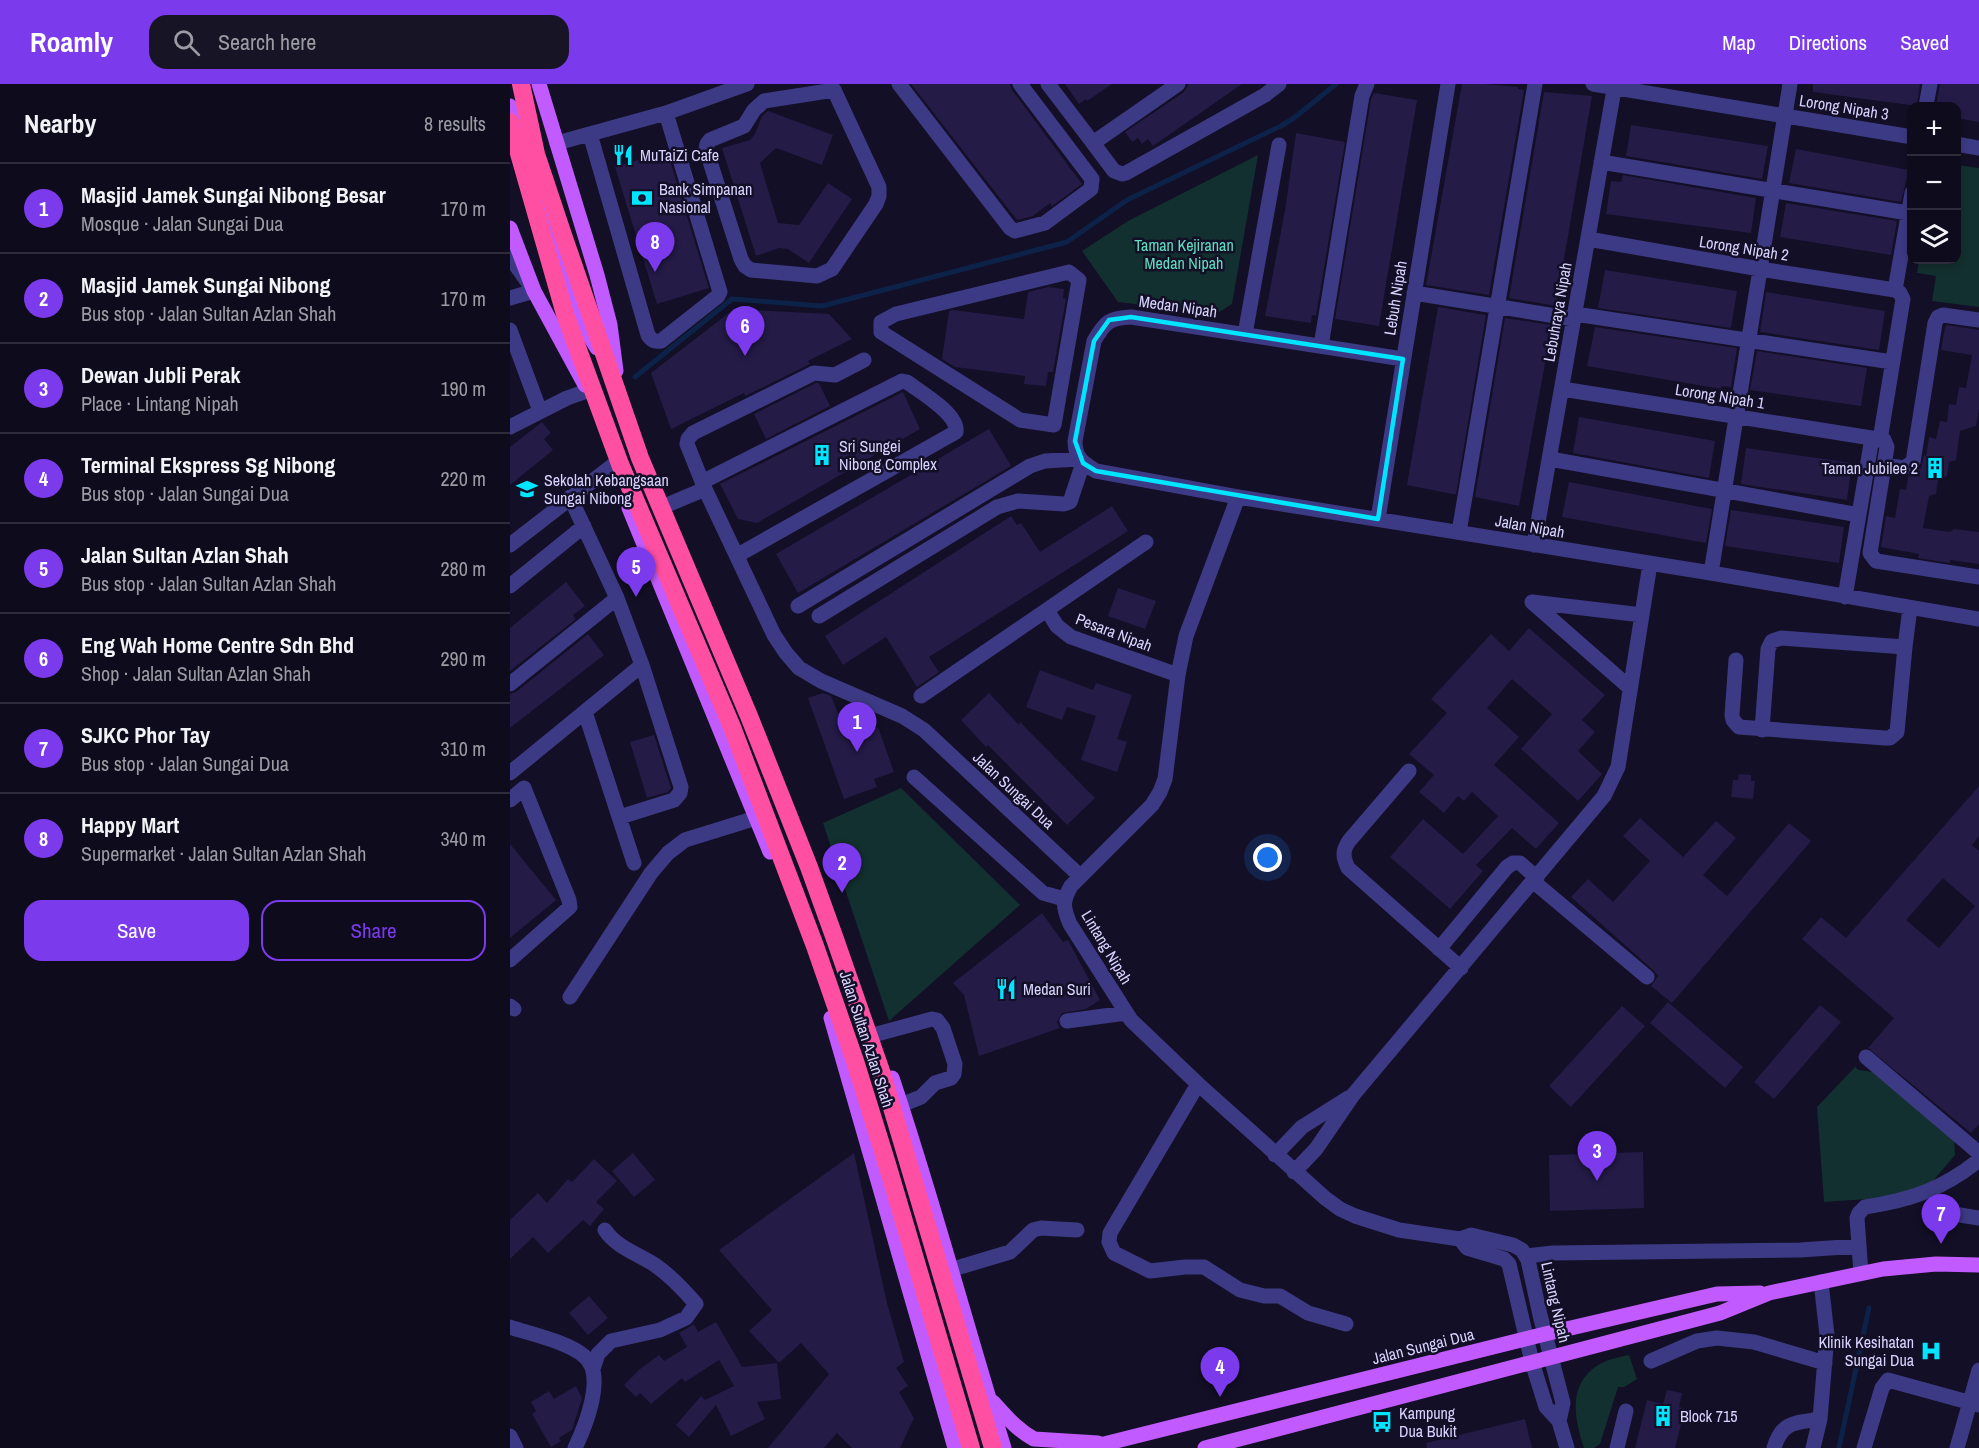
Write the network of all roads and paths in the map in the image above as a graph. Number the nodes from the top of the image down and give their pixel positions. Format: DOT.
graph roads {
  1 [pos="514,84"];
  2 [pos="521,84"];
  3 [pos="538,84"];
  4 [pos="747,84"];
  5 [pos="899,84"];
  6 [pos="1020,84"];
  7 [pos="1048,84"];
  8 [pos="1178,84"];
  9 [pos="1279,84"];
  10 [pos="1367,84"];
  11 [pos="1448,84"];
  12 [pos="1535,84"];
  13 [pos="1593,84"];
  14 [pos="1790,84"];
  15 [pos="1930,84"];
  16 [pos="1615,86"];
  17 [pos="834,87"];
  18 [pos="1927,102"];
  19 [pos="510,106"];
  20 [pos="666,113"];
  21 [pos="1785,116"];
  22 [pos="510,122"];
  23 [pos="590,134"];
  24 [pos="1907,136"];
  25 [pos="557,143"];
  26 [pos="1093,143"];
  27 [pos="1961,145"];
  28 [pos="1279,146"];
  29 [pos="1979,148"];
  30 [pos="1601,162"];
  31 [pos="1773,190"];
  32 [pos="1907,213"];
  33 [pos="1907,219"];
  34 [pos="510,228"];
  35 [pos="1588,239"];
  36 [pos="510,257"];
  37 [pos="1760,269"];
  38 [pos="1895,290"];
  39 [pos="534,291"];
  40 [pos="1414,293"];
  41 [pos="510,298"];
  42 [pos="1498,307"];
  43 [pos="1574,316"];
  44 [pos="1979,320"];
  45 [pos="510,330"];
  46 [pos="1245,334"];
  47 [pos="1749,340"];
  48 [pos="1321,346"];
  49 [pos="1403,359"];
  50 [pos="864,360"];
  51 [pos="1893,362"];
  52 [pos="1064,374"];
  53 [pos="1087,378"];
  54 [pos="618,381"];
  55 [pos="1562,389"];
  56 [pos="587,391"];
  57 [pos="540,411"];
  58 [pos="1736,417"];
  59 [pos="510,427"];
  60 [pos="1876,439"];
  61 [pos="1550,459"];
  62 [pos="1081,461"];
  63 [pos="1884,465"];
  64 [pos="612,466"];
  65 [pos="704,485"];
  66 [pos="1724,491"];
  67 [pos="570,497"];
  68 [pos="1238,497"];
  69 [pos="667,505"];
  70 [pos="1859,515"];
  71 [pos="1378,519"];
  72 [pos="584,526"];
  73 [pos="1459,532"];
  74 [pos="1146,542"];
  75 [pos="510,545"];
  76 [pos="1534,545"];
  77 [pos="738,555"];
  78 [pos="1650,564"];
  79 [pos="1711,573"];
  80 [pos="1979,577"];
  81 [pos="510,586"];
  82 [pos="1845,597"];
  83 [pos="617,598"];
  84 [pos="798,606"];
  85 [pos="1910,608"];
  86 [pos="1047,610"];
  87 [pos="1642,615"];
  88 [pos="819,616"];
  89 [pos="1979,619"];
  90 [pos="1905,646"];
  91 [pos="1736,660"];
  92 [pos="642,665"];
  93 [pos="1178,675"];
  94 [pos="510,684"];
  95 [pos="1630,688"];
  96 [pos="921,696"];
  97 [pos="585,711"];
  98 [pos="1761,730"];
  99 [pos="512,767"];
  100 [pos="1409,771"];
  101 [pos="914,777"];
  102 [pos="524,788"];
  103 [pos="510,800"];
  104 [pos="620,817"];
  105 [pos="756,818"];
  106 [pos="634,863"];
  107 [pos="1080,876"];
  108 [pos="1535,880"];
  109 [pos="1064,899"];
  110 [pos="1439,949"];
  111 [pos="510,960"];
  112 [pos="1461,968"];
  113 [pos="1647,977"];
  114 [pos="570,997"];
  115 [pos="1126,1013"];
  116 [pos="1066,1021"];
  117 [pos="877,1034"];
  118 [pos="1866,1057"];
  119 [pos="1197,1084"];
  120 [pos="1353,1095"];
  121 [pos="901,1105"];
  122 [pos="1979,1153"];
  123 [pos="1275,1155"];
  124 [pos="1979,1160"];
  125 [pos="1294,1172"];
  126 [pos="1960,1215"];
  127 [pos="1979,1218"];
  128 [pos="605,1230"];
  129 [pos="1077,1230"];
  130 [pos="1460,1239"];
  131 [pos="1859,1246"];
  132 [pos="1526,1256"];
  133 [pos="1979,1265"];
  134 [pos="950,1270"];
  135 [pos="1861,1273"];
  136 [pos="1821,1282"];
  137 [pos="1769,1293"];
  138 [pos="1346,1324"];
  139 [pos="510,1327"];
  140 [pos="1545,1334"];
  141 [pos="1527,1339"];
  142 [pos="1551,1357"];
  143 [pos="1651,1360"];
  144 [pos="1532,1362"];
  145 [pos="1825,1363"];
  146 [pos="593,1369"];
  147 [pos="1979,1370"];
  148 [pos="988,1395"];
  149 [pos="1974,1404"];
  150 [pos="1626,1411"];
  151 [pos="1820,1419"];
  152 [pos="1559,1421"];
  153 [pos="948,1423"];
  154 [pos="510,1436"];
  155 [pos="1095,1446"];
  156 [pos="1209,1447"];
  157 [pos="516,1448"];
  158 [pos="574,1448"];
  159 [pos="943,1448"];
  160 [pos="955,1448"];
  161 [pos="971,1448"];
  162 [pos="993,1448"];
  163 [pos="1004,1448"];
  164 [pos="1567,1448"];
  165 [pos="1617,1448"];
  166 [pos="1774,1448"];
  167 [pos="1813,1448"];
  168 [pos="1864,1448"];
  169 [pos="1957,1448"];
  1 -- 54 [label="main road, Jalan Sultan Azlan Shah"];
  2 -- 162 [label="highway, Jalan Sultan Azlan Shah, bridge"];
  3 -- 25 [label="main road, Jalan Sultan Azlan Shah"];
  4 -- 20 [label="street"];
  5 -- 6 [label="street"];
  7 -- 26 [label="street"];
  8 -- 26 [label="street"];
  9 -- 26 [label="street"];
  10 -- 48 [label="street"];
  11 -- 40 [label="street, Lebuh Nipah"];
  12 -- 42 [label="street"];
  13 -- 16 [label="street, Lorong Nipah 3"];
  14 -- 21 [label="street"];
  15 -- 18 [label="street"];
  16 -- 21 [label="street, Lorong Nipah 3"];
  16 -- 30 [label="street, Lebuhraya Nipah"];
  17 -- 17 [label="street"];
  19 -- 56 [label="main road, Jalan Sultan Azlan Shah"];
  20 -- 23 [label="street"];
  20 -- 23 [label="street"];
  21 -- 24 [label="street, Lorong Nipah 3"];
  21 -- 31 [label="street"];
  22 -- 161 [label="highway, Jalan Sultan Azlan Shah, bridge"];
  23 -- 25 [label="street"];
  25 -- 54 [label="main road, Jalan Sultan Azlan Shah"];
  27 -- 29 [label="street"];
  28 -- 46 [label="street"];
  30 -- 31 [label="street"];
  30 -- 35 [label="street, Lebuhraya Nipah"];
  31 -- 32 [label="street"];
  31 -- 37 [label="street"];
  33 -- 38 [label="street"];
  34 -- 39 [label="main road, Jalan Sultan Azlan Shah"];
  35 -- 37 [label="street, Lorong Nipah 2"];
  35 -- 43 [label="street, Lebuhraya Nipah"];
  36 -- 39 [label="street"];
  37 -- 38 [label="street, Lorong Nipah 2"];
  37 -- 47 [label="street"];
  38 -- 51 [label="street"];
  39 -- 41 [label="street"];
  39 -- 56 [label="main road, Jalan Sultan Azlan Shah"];
  40 -- 42 [label="street"];
  40 -- 49 [label="street, Lebuh Nipah"];
  42 -- 43 [label="street"];
  42 -- 73 [label="street"];
  43 -- 47 [label="street"];
  43 -- 55 [label="street, Lebuhraya Nipah"];
  44 -- 63 [label="street"];
  45 -- 57 [label="street"];
  46 -- 48 [label="street, Medan Nipah"];
  46 -- 53 [label="street, Medan Nipah"];
  47 -- 51 [label="street"];
  47 -- 58 [label="street"];
  48 -- 49 [label="street, Medan Nipah"];
  49 -- 71 [label="street, Lebuh Nipah"];
  50 -- 65 [label="street, Jalan Sungai Dua"];
  51 -- 60 [label="street"];
  52 -- 52 [label="street"];
  52 -- 53 [label="street"];
  53 -- 62 [label="street, Medan Nipah"];
  54 -- 69 [label="main road, Jalan Sultan Azlan Shah"];
  55 -- 58 [label="street, Lorong Nipah 1"];
  55 -- 61 [label="street, Lebuhraya Nipah"];
  56 -- 57 [label="street"];
  56 -- 64 [label="main road, Jalan Sultan Azlan Shah"];
  57 -- 59 [label="street"];
  58 -- 60 [label="street, Lorong Nipah 1"];
  58 -- 66 [label="street"];
  60 -- 63 [label="street"];
  60 -- 70 [label="street"];
  61 -- 66 [label="street"];
  61 -- 76 [label="street, Lebuhraya Nipah"];
  62 -- 68 [label="street, Jalan Nipah"];
  62 -- 84 [label="street"];
  62 -- 88 [label="street"];
  63 -- 80 [label="street"];
  64 -- 67 [label="street"];
  64 -- 105 [label="main road, Jalan Sultan Azlan Shah"];
  65 -- 69 [label="street"];
  65 -- 77 [label="street, Jalan Sungai Dua"];
  65 -- 77 [label="street"];
  66 -- 70 [label="street"];
  66 -- 79 [label="street"];
  67 -- 72 [label="street"];
  67 -- 75 [label="street"];
  68 -- 71 [label="street, Jalan Nipah"];
  68 -- 93 [label="street, Lintang Nipah"];
  69 -- 117 [label="main road, Jalan Sultan Azlan Shah"];
  70 -- 82 [label="street"];
  71 -- 73 [label="street, Jalan Nipah"];
  72 -- 81 [label="street"];
  72 -- 83 [label="street"];
  73 -- 76 [label="street, Jalan Nipah"];
  74 -- 86 [label="street"];
  76 -- 78 [label="street, Jalan Nipah"];
  77 -- 107 [label="street, Jalan Sungai Dua"];
  78 -- 79 [label="street, Jalan Nipah"];
  78 -- 87 [label="street"];
  79 -- 82 [label="street, Jalan Nipah"];
  82 -- 85 [label="street, Jalan Nipah"];
  83 -- 92 [label="street"];
  83 -- 94 [label="street"];
  85 -- 89 [label="street, Jalan Nipah"];
  85 -- 90 [label="street"];
  86 -- 93 [label="street, Pesara Nipah"];
  86 -- 96 [label="street"];
  87 -- 95 [label="street"];
  87 -- 95 [label="street"];
  90 -- 98 [label="street"];
  90 -- 98 [label="street"];
  91 -- 98 [label="street"];
  92 -- 97 [label="street"];
  92 -- 104 [label="street"];
  93 -- 107 [label="street, Lintang Nipah"];
  95 -- 108 [label="street"];
  97 -- 99 [label="street"];
  97 -- 104 [label="street"];
  99 -- 102 [label="street"];
  100 -- 110 [label="street"];
  101 -- 109 [label="street"];
  102 -- 103 [label="street"];
  102 -- 111 [label="street"];
  104 -- 106 [label="street"];
  105 -- 114 [label="street"];
  105 -- 153 [label="main road, Jalan Sultan Azlan Shah"];
  107 -- 109 [label="street, Lintang Nipah"];
  108 -- 110 [label="street"];
  108 -- 112 [label="street"];
  108 -- 113 [label="street"];
  109 -- 115 [label="street, Lintang Nipah"];
  110 -- 112 [label="street"];
  112 -- 120 [label="street"];
  115 -- 116 [label="street"];
  115 -- 119 [label="street, Lintang Nipah"];
  117 -- 121 [label="main road, Jalan Sultan Azlan Shah"];
  117 -- 121 [label="street"];
  118 -- 122 [label="street"];
  119 -- 123 [label="street, Lintang Nipah"];
  119 -- 138 [label="street"];
  120 -- 123 [label="street"];
  120 -- 125 [label="street"];
  121 -- 134 [label="main road, Jalan Sultan Azlan Shah"];
  123 -- 125 [label="street, Lintang Nipah"];
  124 -- 131 [label="street"];
  125 -- 130 [label="street, Lintang Nipah"];
  126 -- 127 [label="street"];
  128 -- 146 [label="street"];
  129 -- 134 [label="street"];
  130 -- 132 [label="street, Lintang Nipah"];
  130 -- 141 [label="street, Lintang Nipah"];
  131 -- 132 [label="street"];
  131 -- 135 [label="street"];
  132 -- 140 [label="street, Lintang Nipah"];
  133 -- 135 [label="main road, Jalan Sungai Dua"];
  134 -- 148 [label="main road, Jalan Sultan Azlan Shah"];
  135 -- 136 [label="main road, Jalan Sungai Dua"];
  136 -- 137 [label="main road, Jalan Sungai Dua"];
  136 -- 145 [label="street"];
  137 -- 140 [label="main road, Jalan Sungai Dua"];
  137 -- 142 [label="main road, Jalan Sungai Dua"];
  139 -- 146 [label="street"];
  140 -- 141 [label="main road, Jalan Sungai Dua"];
  140 -- 142 [label="street, Lintang Nipah"];
  141 -- 144 [label="street, Lintang Nipah"];
  141 -- 155 [label="main road, Jalan Sungai Dua"];
  142 -- 144 [label="main road, Jalan Sungai Dua"];
  142 -- 152 [label="street, Lintang Nipah"];
  143 -- 145 [label="street"];
  144 -- 152 [label="street, Lintang Nipah"];
  144 -- 156 [label="main road, Jalan Sungai Dua"];
  145 -- 151 [label="street"];
  146 -- 158 [label="street"];
  147 -- 149 [label="street"];
  148 -- 155 [label="main road, Jalan Sungai Dua"];
  148 -- 163 [label="main road, Jalan Sultan Azlan Shah"];
  149 -- 168 [label="street"];
  149 -- 169 [label="street"];
  150 -- 165 [label="street"];
  151 -- 166 [label="street"];
  151 -- 167 [label="street"];
  152 -- 164 [label="street"];
  153 -- 159 [label="main road"];
  153 -- 160 [label="main road, Jalan Sultan Azlan Shah"];
  154 -- 157 [label="street"];
}
